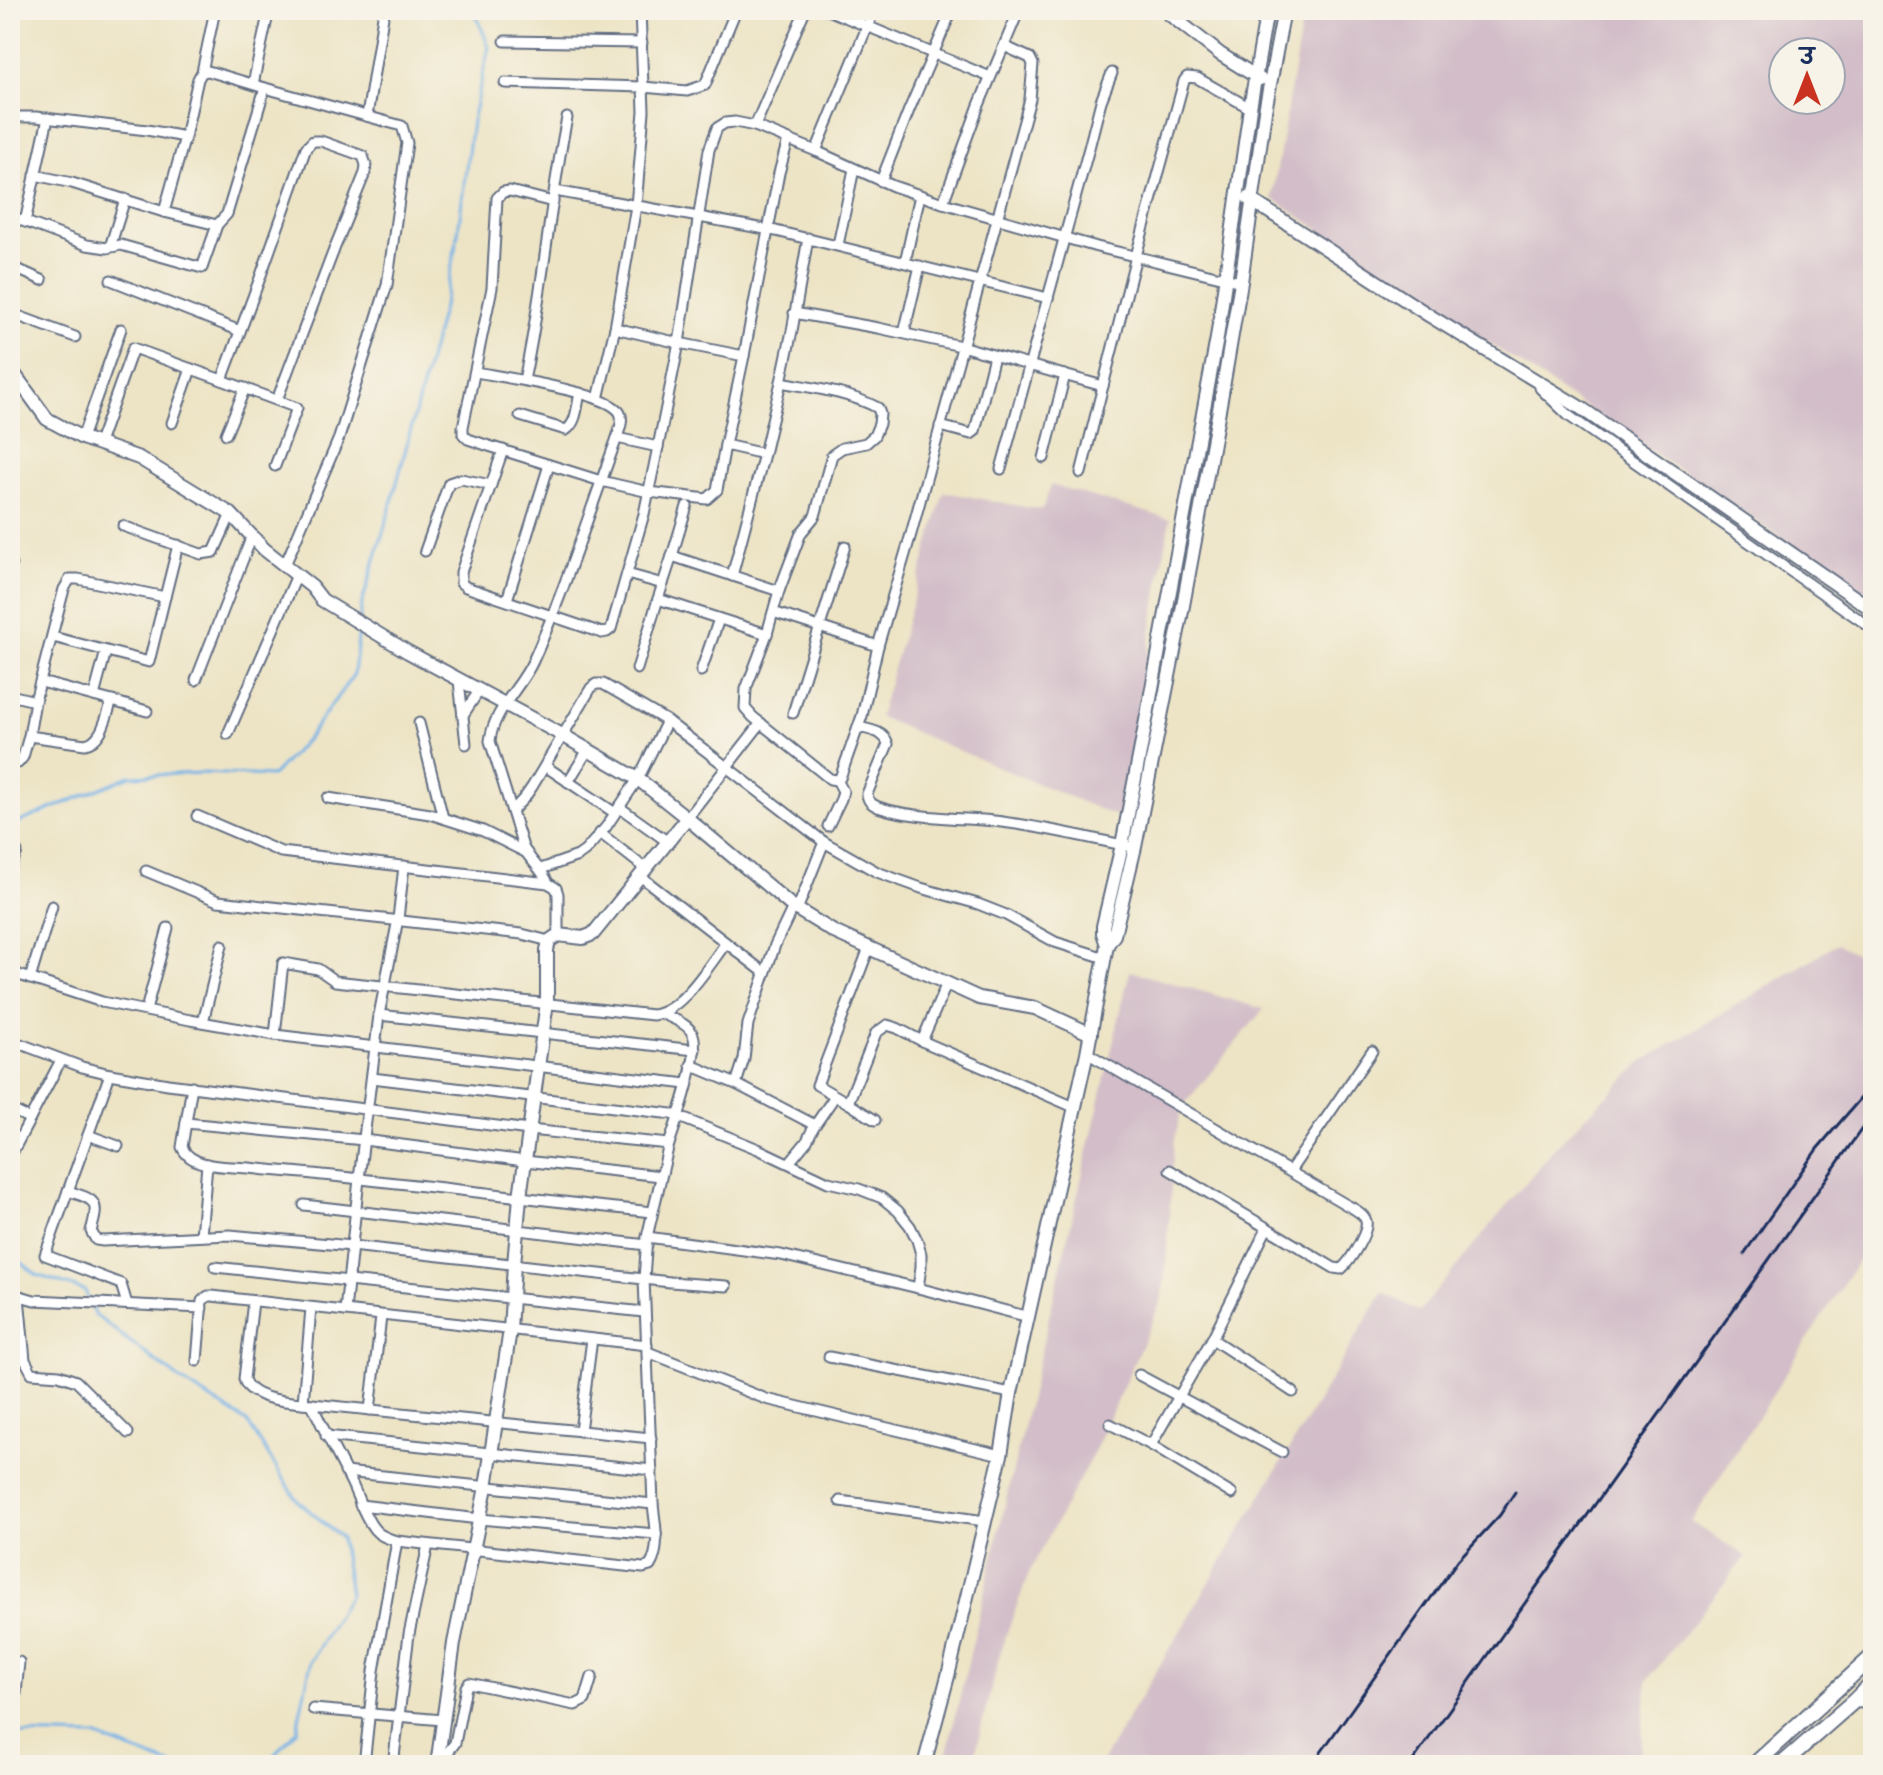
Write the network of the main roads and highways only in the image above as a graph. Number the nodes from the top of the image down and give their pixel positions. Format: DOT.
graph roads {
  1 [pos="1164,10"];
  2 [pos="1267,10"];
  3 [pos="1284,10"];
  4 [pos="1255,76"];
  5 [pos="1270,84"];
  6 [pos="1239,192"];
  7 [pos="1252,201"];
  8 [pos="10,368"];
  9 [pos="15,383"];
  10 [pos="1873,610"];
  11 [pos="687,818"];
  12 [pos="1106,951"];
  13 [pos="1091,1034"];
  14 [pos="1870,1665"];
  15 [pos="1873,1682"];
  16 [pos="1854,1701"];
  17 [pos="1873,1702"];
  18 [pos="438,1761"];
  19 [pos="924,1765"];
  20 [pos="1754,1765"];
  21 [pos="1781,1765"];
  1 -- 4 [label="main road"];
  2 -- 4 [label="main road"];
  3 -- 5 [label="main road"];
  4 -- 5 [label="main road"];
  4 -- 6 [label="main road"];
  5 -- 7 [label="main road"];
  6 -- 7 [label="main road"];
  6 -- 12 [label="main road"];
  7 -- 10 [label="main road"];
  7 -- 12 [label="main road"];
  8 -- 9 [label="main road"];
  9 -- 11 [label="main road"];
  11 -- 13 [label="main road"];
  11 -- 18 [label="main road"];
  12 -- 13 [label="main road"];
  13 -- 19 [label="main road"];
  14 -- 20 [label="main road"];
  15 -- 16 [label="main road"];
  16 -- 17 [label="main road"];
  16 -- 21 [label="main road"];
}
